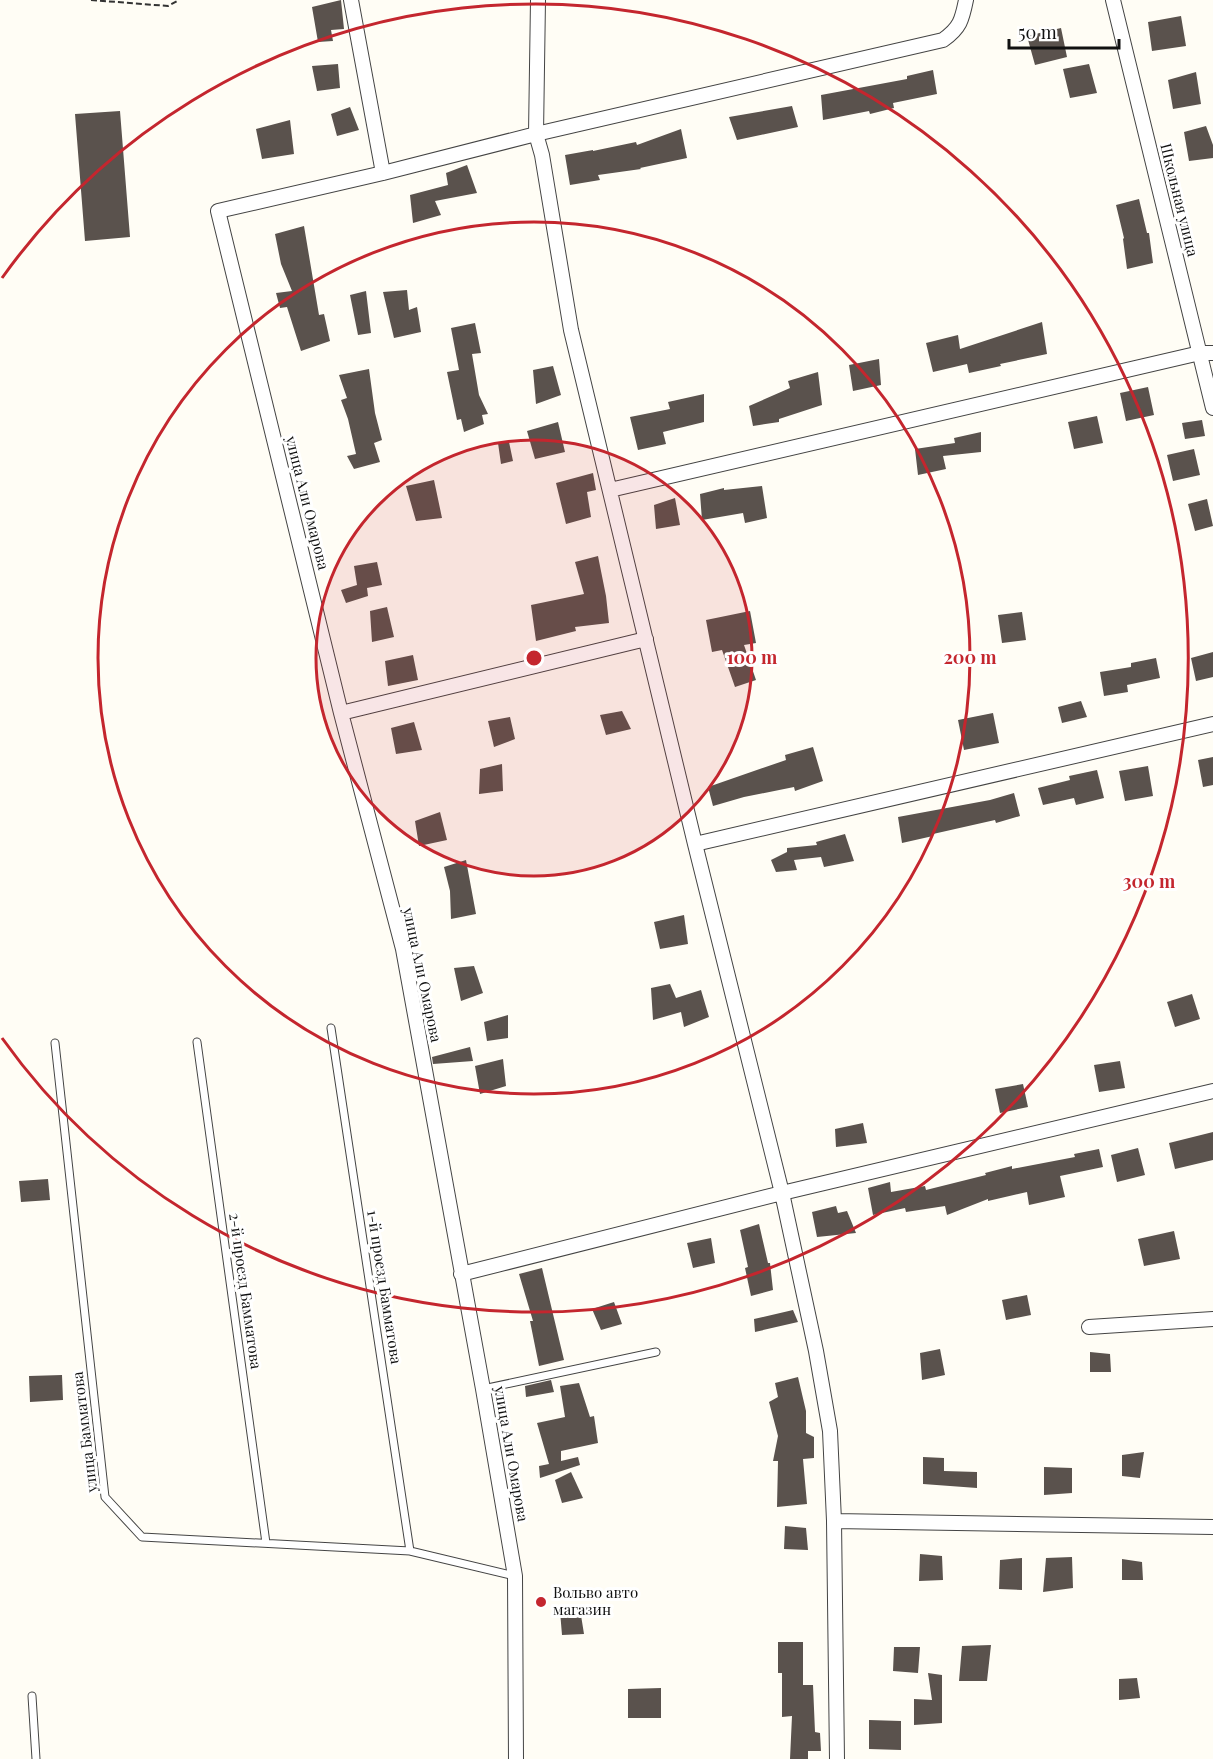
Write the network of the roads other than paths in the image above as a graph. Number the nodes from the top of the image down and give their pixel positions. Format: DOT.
graph roads {
  1 [pos="351,0"];
  2 [pos="538,0"];
  3 [pos="966,0"];
  4 [pos="1113,0"];
  5 [pos="537,134"];
  6 [pos="383,173"];
  7 [pos="1206,353"];
  8 [pos="1213,408"];
  9 [pos="610,490"];
  10 [pos="646,639"];
  11 [pos="341,713"];
  12 [pos="1213,724"];
  13 [pos="695,844"];
  14 [pos="331,1028"];
  15 [pos="196,1042"];
  16 [pos="55,1043"];
  17 [pos="1213,1091"];
  18 [pos="782,1193"];
  19 [pos="461,1274"];
  20 [pos="1213,1319"];
  21 [pos="1089,1328"];
  22 [pos="656,1352"];
  23 [pos="483,1389"];
  24 [pos="834,1521"];
  25 [pos="1213,1527"];
  26 [pos="266,1543"];
  27 [pos="410,1551"];
  28 [pos="515,1576"];
  29 [pos="32,1696"];
  30 [pos="36,1759"];
  31 [pos="516,1759"];
  32 [pos="837,1759"];
  1 -- 6 [label="street"];
  2 -- 5 [label="street"];
  3 -- 5 [label="street"];
  4 -- 7 [label="street, Школьная улица"];
  5 -- 6 [label="street"];
  5 -- 9 [label="street"];
  6 -- 11 [label="street, улица Али Омарова"];
  7 -- 8 [label="street, Школьная улица"];
  7 -- 9 [label="street"];
  9 -- 10 [label="street"];
  10 -- 11 [label="street"];
  10 -- 13 [label="street"];
  11 -- 19 [label="street, улица Али Омарова"];
  12 -- 13 [label="street"];
  13 -- 18 [label="street"];
  14 -- 27 [label="lane, 1-й проезд Бамматова"];
  15 -- 26 [label="lane, 2-й проезд Бамматова"];
  16 -- 26 [label="lane, улица Бамматова"];
  17 -- 18 [label="street"];
  18 -- 19 [label="street"];
  18 -- 24 [label="street"];
  19 -- 23 [label="street, улица Али Омарова"];
  20 -- 21 [label="street"];
  22 -- 23 [label="lane"];
  23 -- 28 [label="street, улица Али Омарова"];
  24 -- 25 [label="street"];
  24 -- 32 [label="street"];
  26 -- 27 [label="lane, улица Бамматова"];
  27 -- 28 [label="lane, улица Бамматова"];
  28 -- 31 [label="street, улица Али Омарова"];
  29 -- 30 [label="lane"];
}
